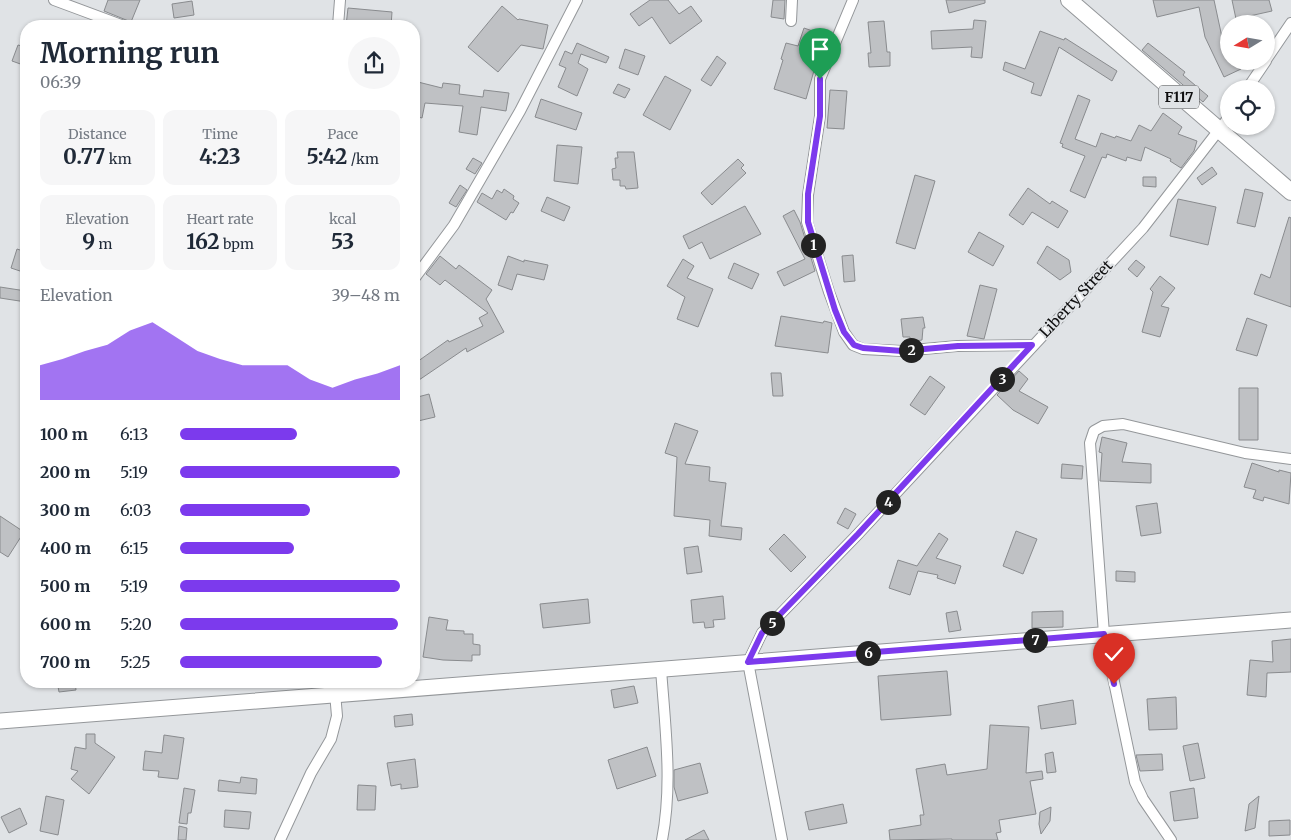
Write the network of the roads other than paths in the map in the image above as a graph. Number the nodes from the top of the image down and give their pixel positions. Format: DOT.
graph roads {
  1 [pos="54,0"];
  2 [pos="340,0"];
  3 [pos="577,0"];
  4 [pos="792,0"];
  5 [pos="853,0"];
  6 [pos="1069,0"];
  7 [pos="108,20"];
  8 [pos="338,20"];
  9 [pos="791,21"];
  10 [pos="1291,23"];
  11 [pos="1275,47"];
  12 [pos="1219,131"];
  13 [pos="1291,192"];
  14 [pos="420,271"];
  15 [pos="1032,345"];
  16 [pos="1291,459"];
  17 [pos="1291,620"];
  18 [pos="1104,634"];
  19 [pos="748,662"];
  20 [pos="661,669"];
  21 [pos="420,683"];
  22 [pos="335,688"];
  23 [pos="0,721"];
  24 [pos="280,840"];
  25 [pos="662,840"];
  26 [pos="782,840"];
  27 [pos="1171,840"];
  1 -- 7 [label="street"];
  2 -- 8 [label="street"];
  3 -- 14 [label="street"];
  4 -- 9 [label="street"];
  5 -- 15 [label="street"];
  6 -- 12 [label="main road, F117"];
  10 -- 11 [label="street"];
  12 -- 13 [label="main road, F117"];
  12 -- 15 [label="street, Liberty Street"];
  15 -- 19 [label="street, Liberty Street"];
  16 -- 18 [label="street"];
  17 -- 18 [label="main road"];
  18 -- 19 [label="main road"];
  18 -- 27 [label="street"];
  19 -- 20 [label="main road"];
  19 -- 26 [label="street"];
  20 -- 21 [label="main road"];
  20 -- 25 [label="street"];
  22 -- 23 [label="main road"];
  22 -- 24 [label="street"];
}
